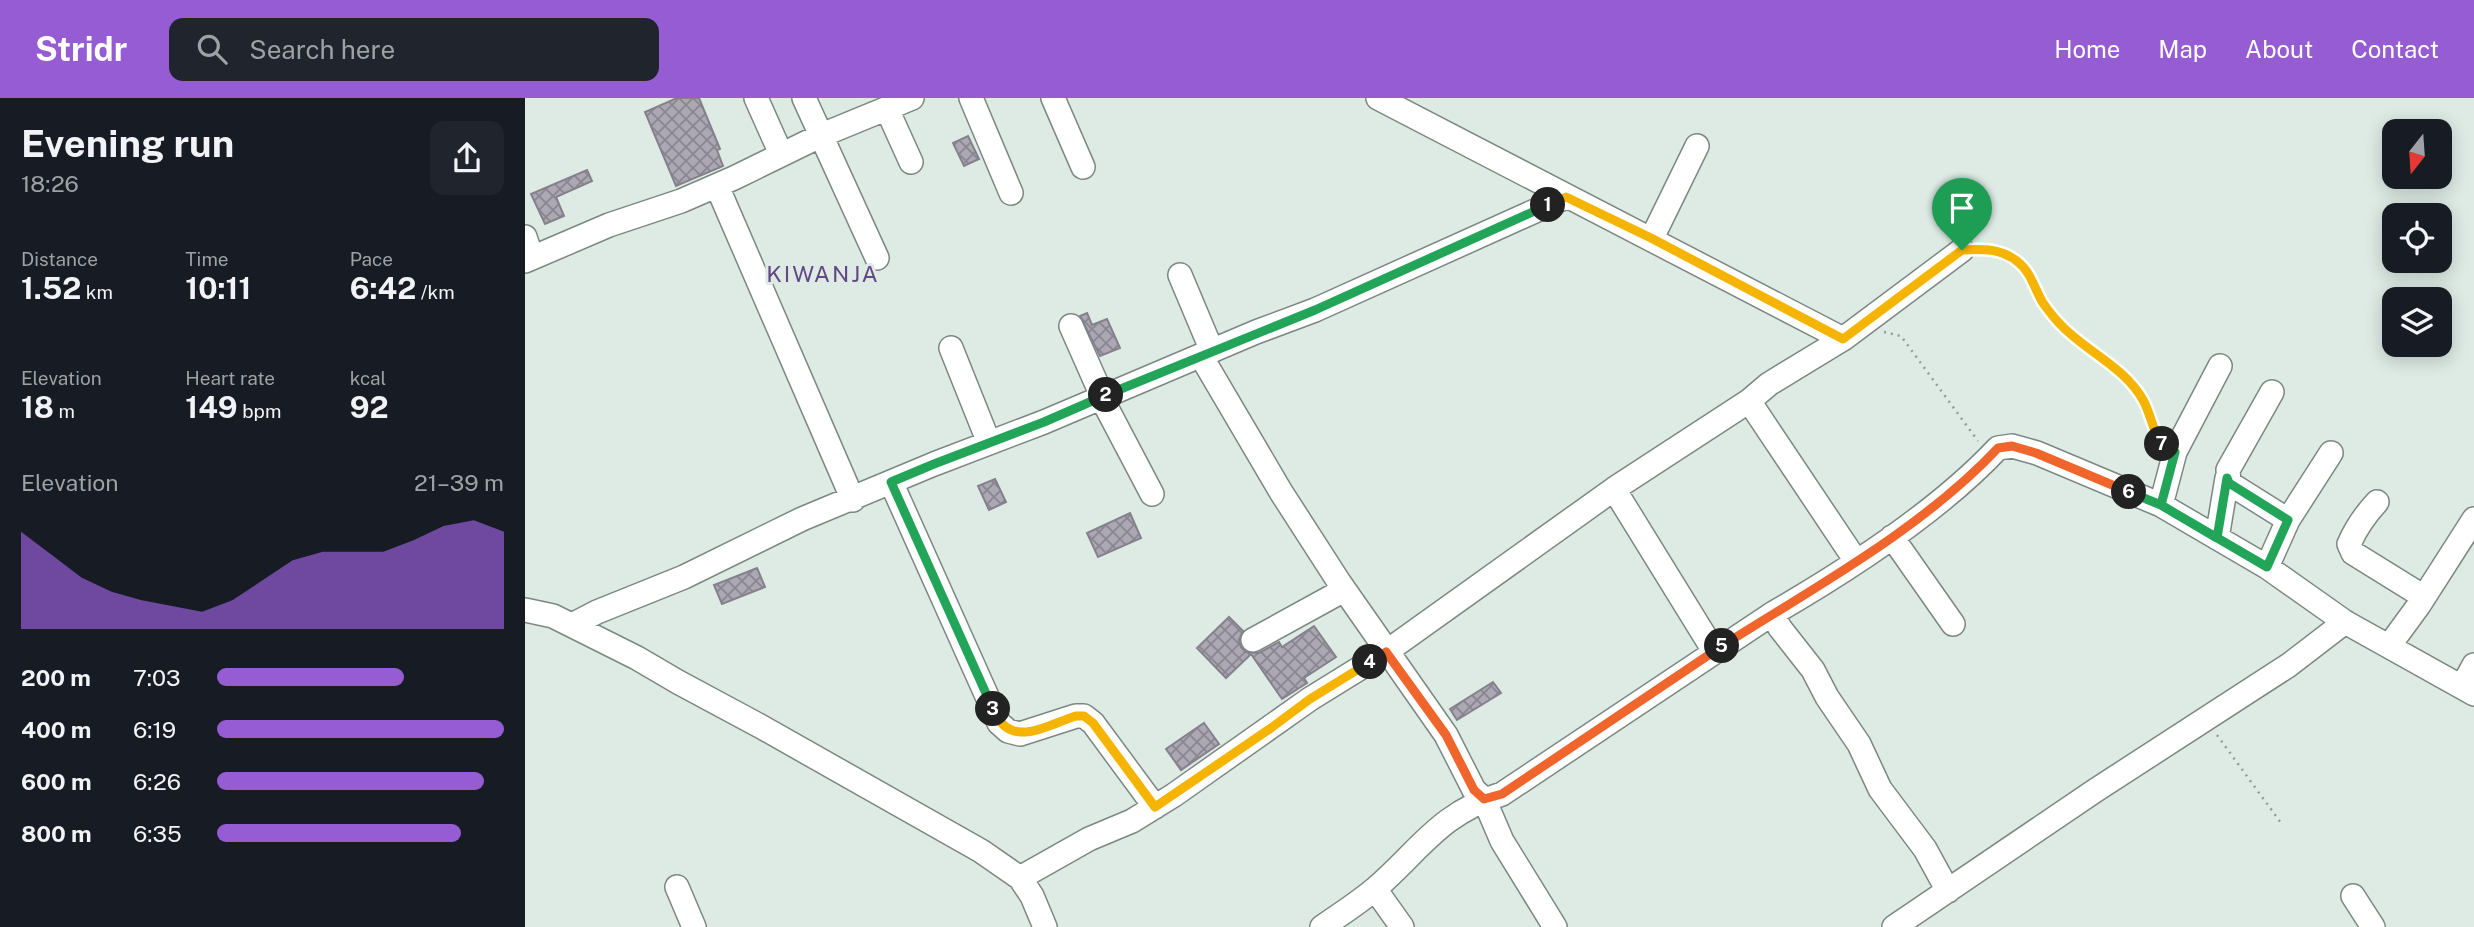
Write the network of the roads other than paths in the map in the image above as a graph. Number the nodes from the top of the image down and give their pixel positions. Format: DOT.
graph roads {
  1 [pos="756,98"];
  2 [pos="804,98"];
  3 [pos="912,98"];
  4 [pos="971,98"];
  5 [pos="1053,98"];
  6 [pos="1378,98"];
  7 [pos="887,109"];
  8 [pos="822,135"];
  9 [pos="1697,146"];
  10 [pos="781,154"];
  11 [pos="911,162"];
  12 [pos="1083,167"];
  13 [pos="717,186"];
  14 [pos="1010,193"];
  15 [pos="1566,197"];
  16 [pos="1651,238"];
  17 [pos="1962,250"];
  18 [pos="527,252"];
  19 [pos="877,258"];
  20 [pos="1180,275"];
  21 [pos="1071,326"];
  22 [pos="1843,339"];
  23 [pos="951,348"];
  24 [pos="1207,354"];
  25 [pos="2220,366"];
  26 [pos="2272,392"];
  27 [pos="1101,397"];
  28 [pos="1749,401"];
  29 [pos="989,443"];
  30 [pos="2331,453"];
  31 [pos="2227,478"];
  32 [pos="891,482"];
  33 [pos="1614,489"];
  34 [pos="1152,494"];
  35 [pos="853,500"];
  36 [pos="2377,502"];
  37 [pos="2161,505"];
  38 [pos="2474,519"];
  39 [pos="2288,520"];
  40 [pos="1892,537"];
  41 [pos="2217,538"];
  42 [pos="1856,561"];
  43 [pos="2267,567"];
  44 [pos="1345,590"];
  45 [pos="2424,597"];
  46 [pos="525,610"];
  47 [pos="1772,614"];
  48 [pos="2345,622"];
  49 [pos="1953,624"];
  50 [pos="572,625"];
  51 [pos="1253,640"];
  52 [pos="2389,646"];
  53 [pos="1714,651"];
  54 [pos="1386,652"];
  55 [pos="2474,665"];
  56 [pos="2468,690"];
  57 [pos="1484,799"];
  58 [pos="1155,807"];
  59 [pos="1020,878"];
  60 [pos="677,887"];
  61 [pos="1375,889"];
  62 [pos="1948,891"];
  63 [pos="2353,896"];
  64 [pos="694,927"];
  65 [pos="1045,927"];
  66 [pos="1322,927"];
  67 [pos="1402,927"];
  68 [pos="1555,927"];
  69 [pos="1894,927"];
  70 [pos="2373,927"];
  1 -- 10 [label="street"];
  2 -- 8 [label="street"];
  3 -- 7 [label="street"];
  4 -- 14 [label="street"];
  5 -- 12 [label="street"];
  6 -- 15 [label="street"];
  7 -- 8 [label="street"];
  7 -- 11 [label="street"];
  8 -- 10 [label="street"];
  8 -- 19 [label="street"];
  9 -- 16 [label="street"];
  10 -- 13 [label="street"];
  13 -- 18 [label="street"];
  13 -- 35 [label="street"];
  15 -- 16 [label="street"];
  15 -- 24 [label="street"];
  16 -- 22 [label="street"];
  17 -- 22 [label="street"];
  20 -- 24 [label="street"];
  21 -- 27 [label="street"];
  22 -- 28 [label="street"];
  23 -- 29 [label="street"];
  24 -- 27 [label="street"];
  24 -- 44 [label="street"];
  25 -- 37 [label="street"];
  26 -- 31 [label="street"];
  27 -- 29 [label="street"];
  27 -- 34 [label="street"];
  28 -- 33 [label="street"];
  28 -- 42 [label="street"];
  29 -- 32 [label="street"];
  30 -- 39 [label="street"];
  31 -- 39 [label="street"];
  31 -- 41 [label="street"];
  32 -- 35 [label="street"];
  32 -- 58 [label="street"];
  33 -- 53 [label="street"];
  33 -- 54 [label="street"];
  35 -- 50 [label="street"];
  36 -- 45 [label="street"];
  37 -- 40 [label="street"];
  37 -- 41 [label="street"];
  38 -- 45 [label="street"];
  39 -- 43 [label="street"];
  40 -- 42 [label="street"];
  40 -- 49 [label="street"];
  41 -- 43 [label="street"];
  42 -- 47 [label="street"];
  43 -- 48 [label="street"];
  44 -- 51 [label="street"];
  44 -- 54 [label="street"];
  45 -- 52 [label="street"];
  46 -- 50 [label="street"];
  47 -- 53 [label="street"];
  47 -- 62 [label="street"];
  48 -- 52 [label="street"];
  48 -- 62 [label="street"];
  50 -- 59 [label="street"];
  52 -- 56 [label="street"];
  53 -- 57 [label="street"];
  54 -- 57 [label="street"];
  54 -- 58 [label="street"];
  55 -- 56 [label="street"];
  57 -- 61 [label="street"];
  57 -- 68 [label="street"];
  58 -- 59 [label="street"];
  59 -- 65 [label="street"];
  60 -- 64 [label="street"];
  61 -- 66 [label="street"];
  61 -- 67 [label="street"];
  62 -- 69 [label="street"];
  63 -- 70 [label="street"];
}
